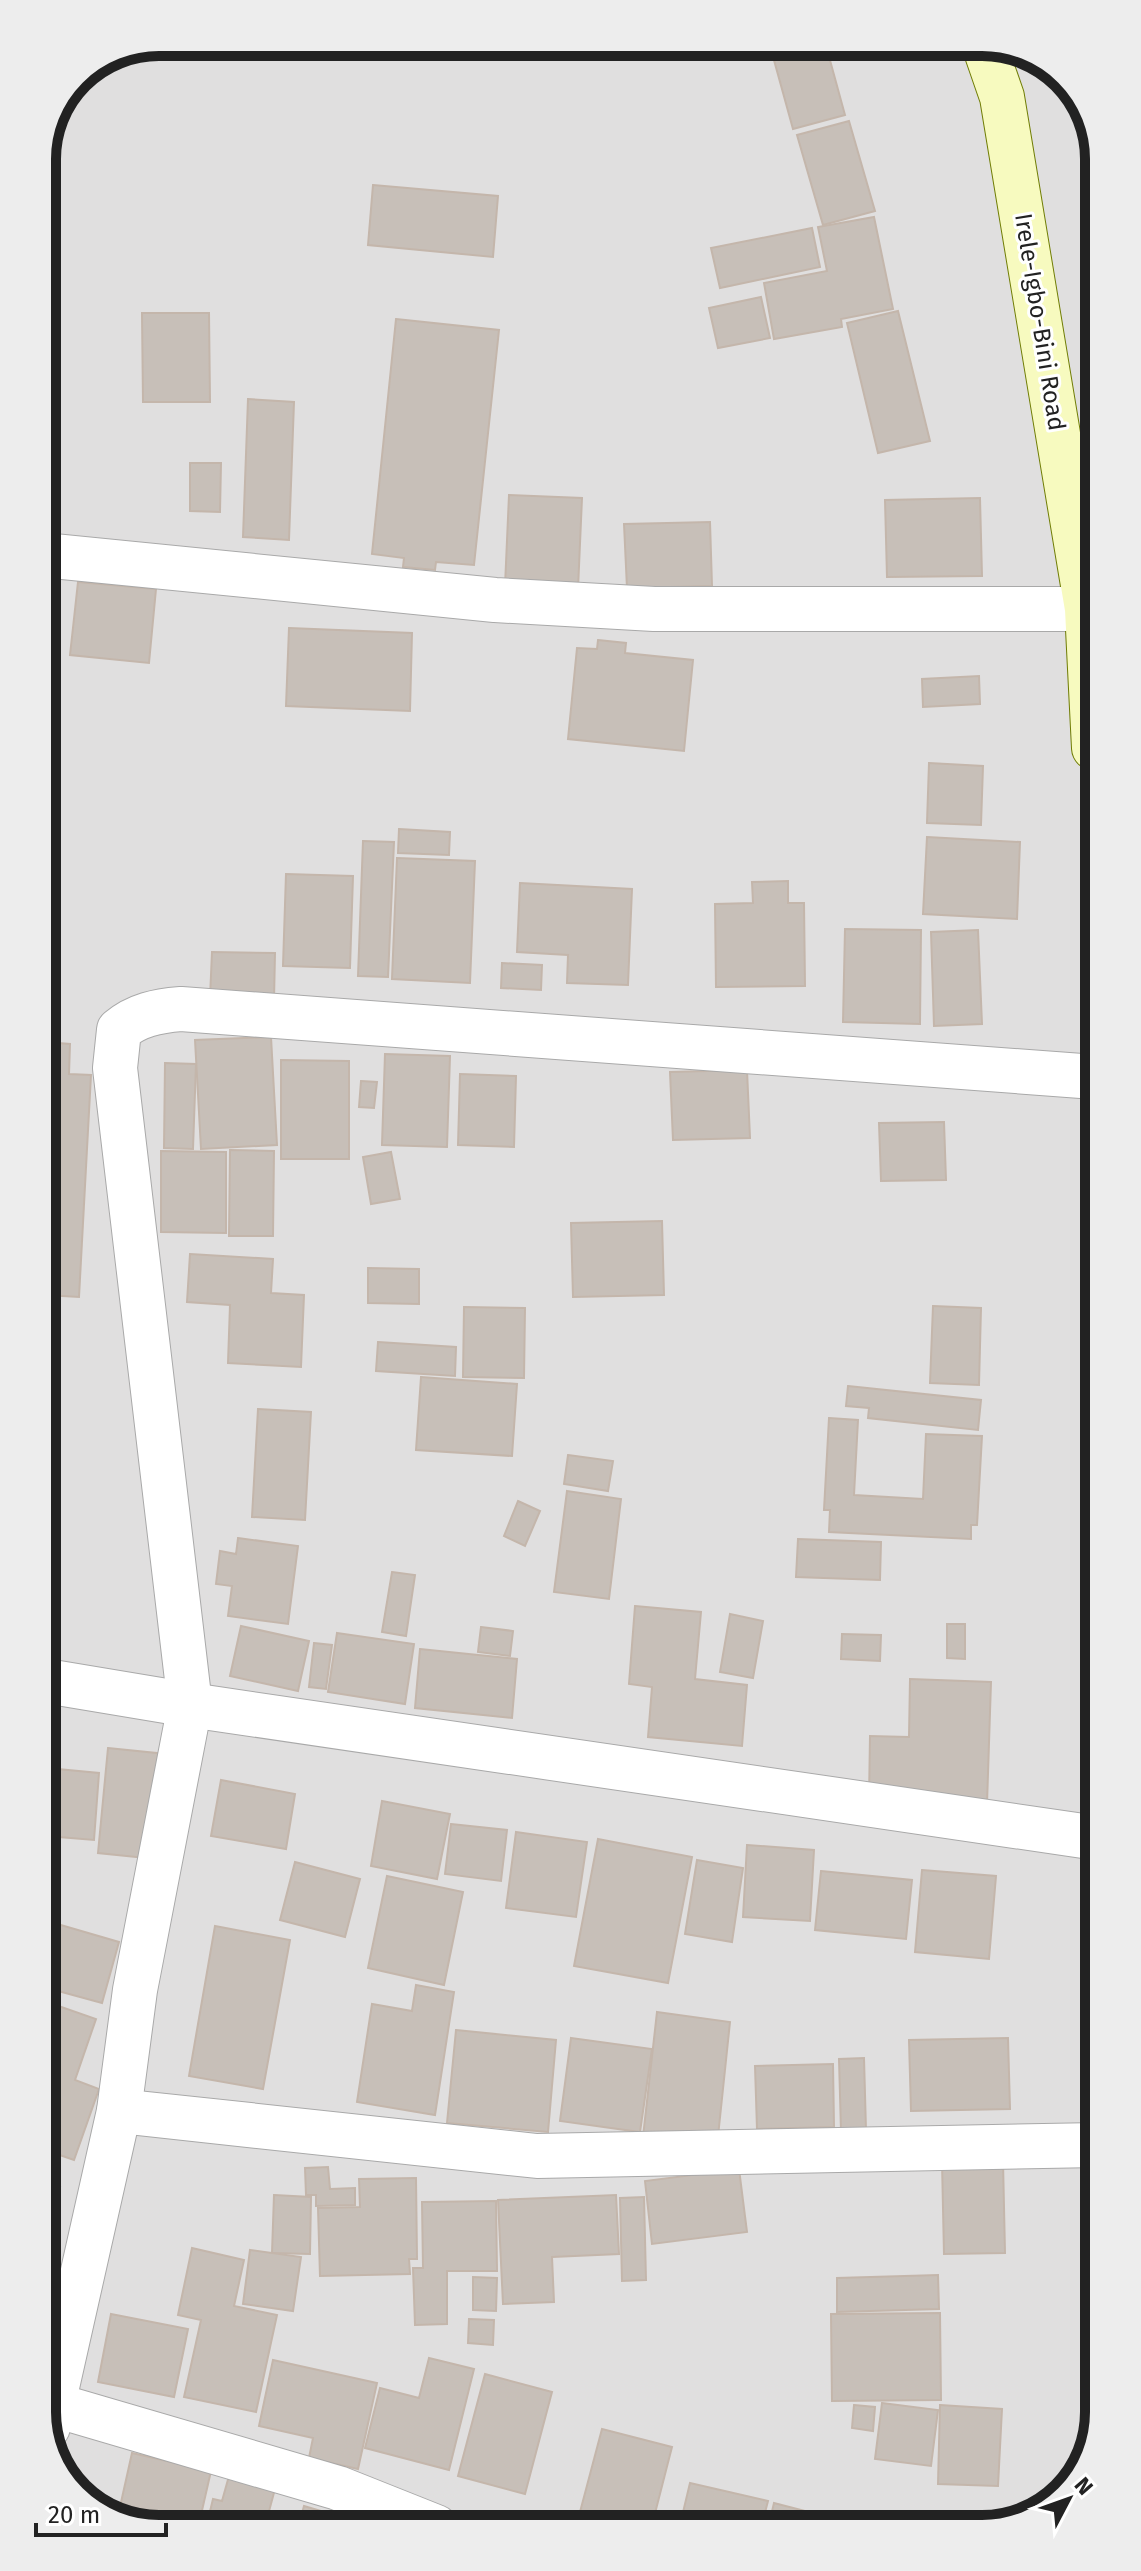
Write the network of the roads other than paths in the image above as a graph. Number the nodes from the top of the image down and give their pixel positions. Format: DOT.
graph roads {
  1 [pos="988,56"];
  2 [pos="56,556"];
  3 [pos="1085,597"];
  4 [pos="1085,609"];
  5 [pos="1085,1076"];
  6 [pos="56,1683"];
  7 [pos="190,1705"];
  8 [pos="1085,1836"];
  9 [pos="119,2111"];
  10 [pos="1085,2145"];
  11 [pos="56,2386"];
  12 [pos="56,2414"];
  13 [pos="406,2515"];
  1 -- 3 [label="street, Irele-Igbo-Bini Road"];
  2 -- 4 [label="street"];
  5 -- 7 [label="street"];
  6 -- 7 [label="street"];
  7 -- 8 [label="street"];
  7 -- 9 [label="street"];
  9 -- 10 [label="street"];
  9 -- 11 [label="street"];
  12 -- 13 [label="street"];
}
